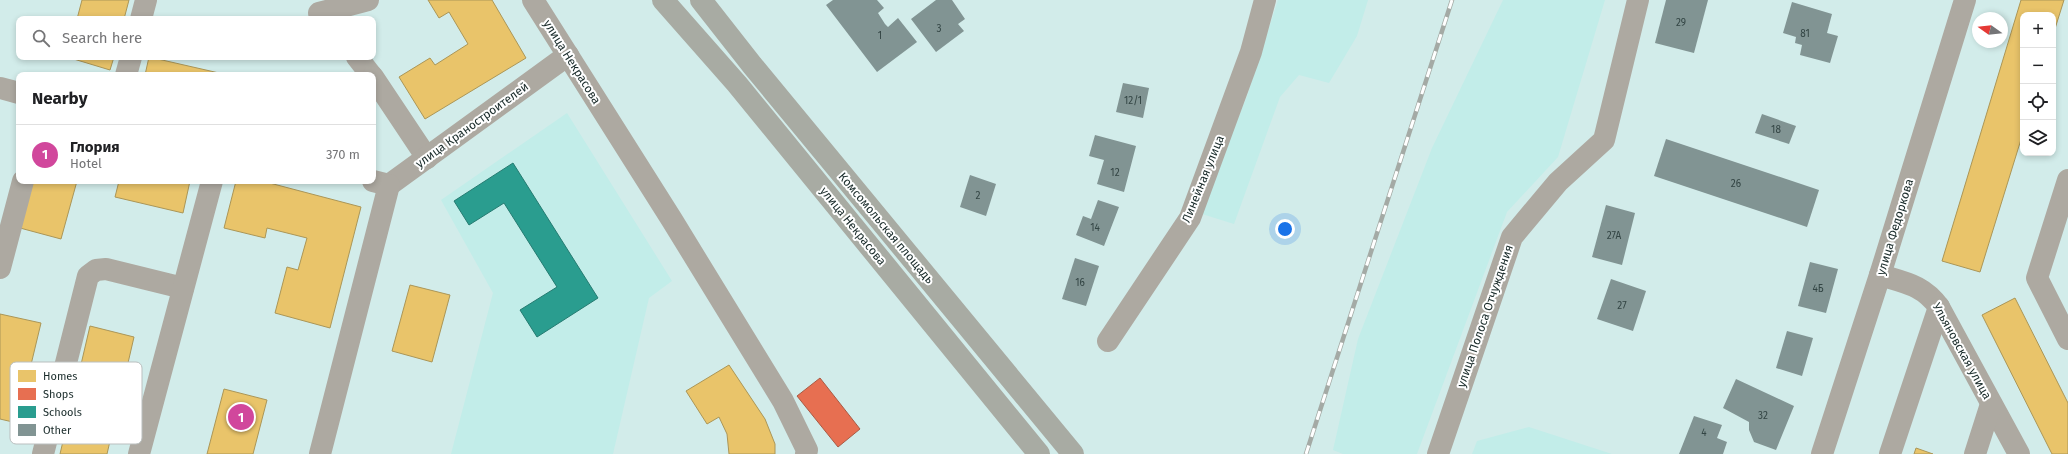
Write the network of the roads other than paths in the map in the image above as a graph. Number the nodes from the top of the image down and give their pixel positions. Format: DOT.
graph roads {
  1 [pos="146,0"];
  2 [pos="368,0"];
  3 [pos="533,0"];
  4 [pos="663,0"];
  5 [pos="701,0"];
  6 [pos="1265,0"];
  7 [pos="1638,0"];
  8 [pos="1964,0"];
  9 [pos="317,11"];
  10 [pos="142,16"];
  11 [pos="568,55"];
  12 [pos="130,60"];
  13 [pos="359,60"];
  14 [pos="127,72"];
  15 [pos="369,72"];
  16 [pos="376,82"];
  17 [pos="0,88"];
  18 [pos="16,92"];
  19 [pos="427,158"];
  20 [pos="2068,180"];
  21 [pos="381,183"];
  22 [pos="22,184"];
  23 [pos="211,184"];
  24 [pos="0,268"];
  25 [pos="1880,275"];
  26 [pos="183,288"];
  27 [pos="1939,308"];
  28 [pos="2068,339"];
  29 [pos="1108,341"];
  30 [pos="66,362"];
  31 [pos="1991,404"];
  32 [pos="142,443"];
  33 [pos="46,444"];
  34 [pos="142,444"];
  35 [pos="43,454"];
  36 [pos="139,454"];
  37 [pos="320,454"];
  38 [pos="806,454"];
  39 [pos="1039,454"];
  40 [pos="1073,454"];
  41 [pos="1438,454"];
  42 [pos="1822,454"];
  43 [pos="1890,454"];
  44 [pos="1975,454"];
  45 [pos="2019,454"];
  1 -- 10 [label="street"];
  2 -- 9 [label="street"];
  3 -- 11 [label="street, улица Некрасова"];
  4 -- 39 [label="main road, улица Некрасова"];
  5 -- 40 [label="main road, Комсомольская площадь"];
  6 -- 29 [label="street, Линейная улица"];
  7 -- 41 [label="street, улица Полоса Отчуждения"];
  8 -- 25 [label="street, улица Федоркова"];
  11 -- 19 [label="street, улица Краностроителей"];
  11 -- 38 [label="street, улица Некрасова"];
  12 -- 14 [label="street"];
  13 -- 15 [label="street"];
  16 -- 19 [label="street"];
  17 -- 18 [label="street"];
  19 -- 21 [label="street, улица Краностроителей"];
  20 -- 28 [label="street"];
  21 -- 37 [label="street"];
  22 -- 24 [label="street"];
  23 -- 26 [label="street"];
  25 -- 27 [label="street, Ульяновская улица"];
  25 -- 42 [label="street, улица Федоркова"];
  26 -- 30 [label="street"];
  26 -- 32 [label="street"];
  27 -- 31 [label="street, Ульяновская улица"];
  27 -- 43 [label="street"];
  31 -- 44 [label="street"];
  31 -- 45 [label="street, Ульяновская улица"];
  33 -- 35 [label="street"];
  34 -- 36 [label="street"];
}
